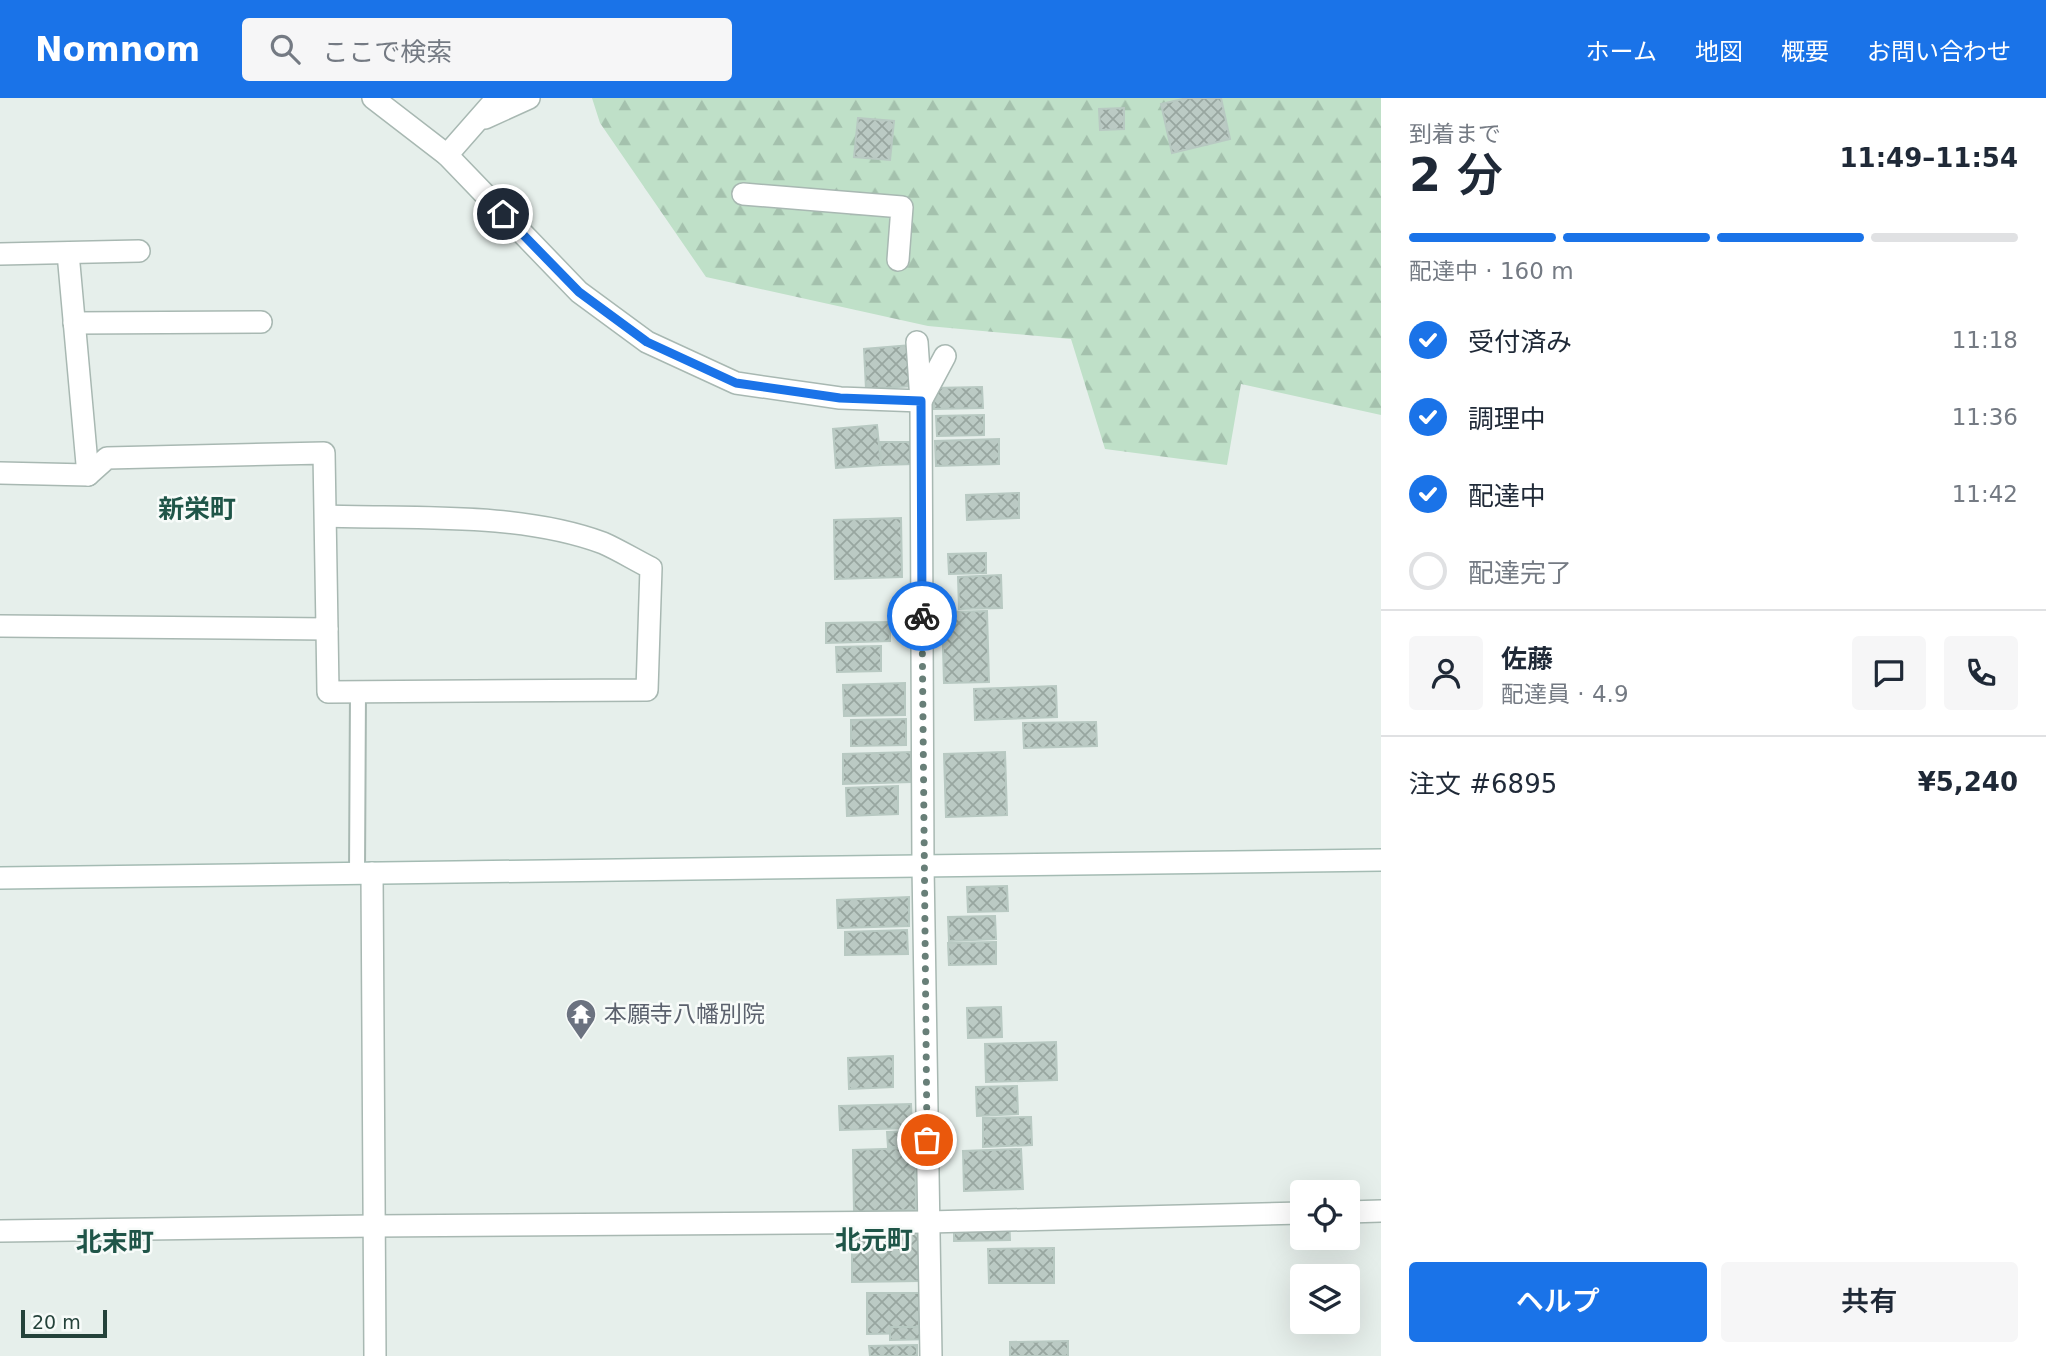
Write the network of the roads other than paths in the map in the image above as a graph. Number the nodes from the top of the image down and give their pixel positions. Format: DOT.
graph roads {
  1 [pos="373,98"];
  2 [pos="497,98"];
  3 [pos="529,98"];
  4 [pos="477,122"];
  5 [pos="447,155"];
  6 [pos="743,194"];
  7 [pos="139,251"];
  8 [pos="68,253"];
  9 [pos="0,254"];
  10 [pos="898,260"];
  11 [pos="261,322"];
  12 [pos="74,323"];
  13 [pos="917,342"];
  14 [pos="945,356"];
  15 [pos="921,401"];
  16 [pos="0,473"];
  17 [pos="88,475"];
  18 [pos="326,516"];
  19 [pos="0,626"];
  20 [pos="327,629"];
  21 [pos="358,691"];
  22 [pos="1381,860"];
  23 [pos="923,866"];
  24 [pos="365,873"];
  25 [pos="0,878"];
  26 [pos="1381,1211"];
  27 [pos="1360,1212"];
  28 [pos="1290,1213"];
  29 [pos="928,1222"];
  30 [pos="374,1226"];
  31 [pos="0,1231"];
  32 [pos="375,1356"];
  33 [pos="931,1356"];
  1 -- 5 [label="street"];
  2 -- 4 [label="street"];
  3 -- 4 [label="street"];
  4 -- 5 [label="street"];
  5 -- 15 [label="street"];
  6 -- 10 [label="street"];
  7 -- 8 [label="street"];
  8 -- 9 [label="street"];
  8 -- 12 [label="street"];
  11 -- 12 [label="street"];
  12 -- 17 [label="street"];
  13 -- 15 [label="street"];
  14 -- 15 [label="street"];
  15 -- 23 [label="street"];
  16 -- 17 [label="street"];
  17 -- 18 [label="street"];
  18 -- 20 [label="street"];
  18 -- 21 [label="street"];
  19 -- 20 [label="street"];
  20 -- 21 [label="street"];
  21 -- 24 [label="lane"];
  22 -- 23 [label="street"];
  23 -- 24 [label="street"];
  23 -- 29 [label="street"];
  24 -- 25 [label="street"];
  24 -- 30 [label="street"];
  26 -- 27 [label="street"];
  28 -- 29 [label="street"];
  29 -- 30 [label="street"];
  29 -- 33 [label="street"];
  30 -- 31 [label="street"];
  30 -- 32 [label="street"];
}
